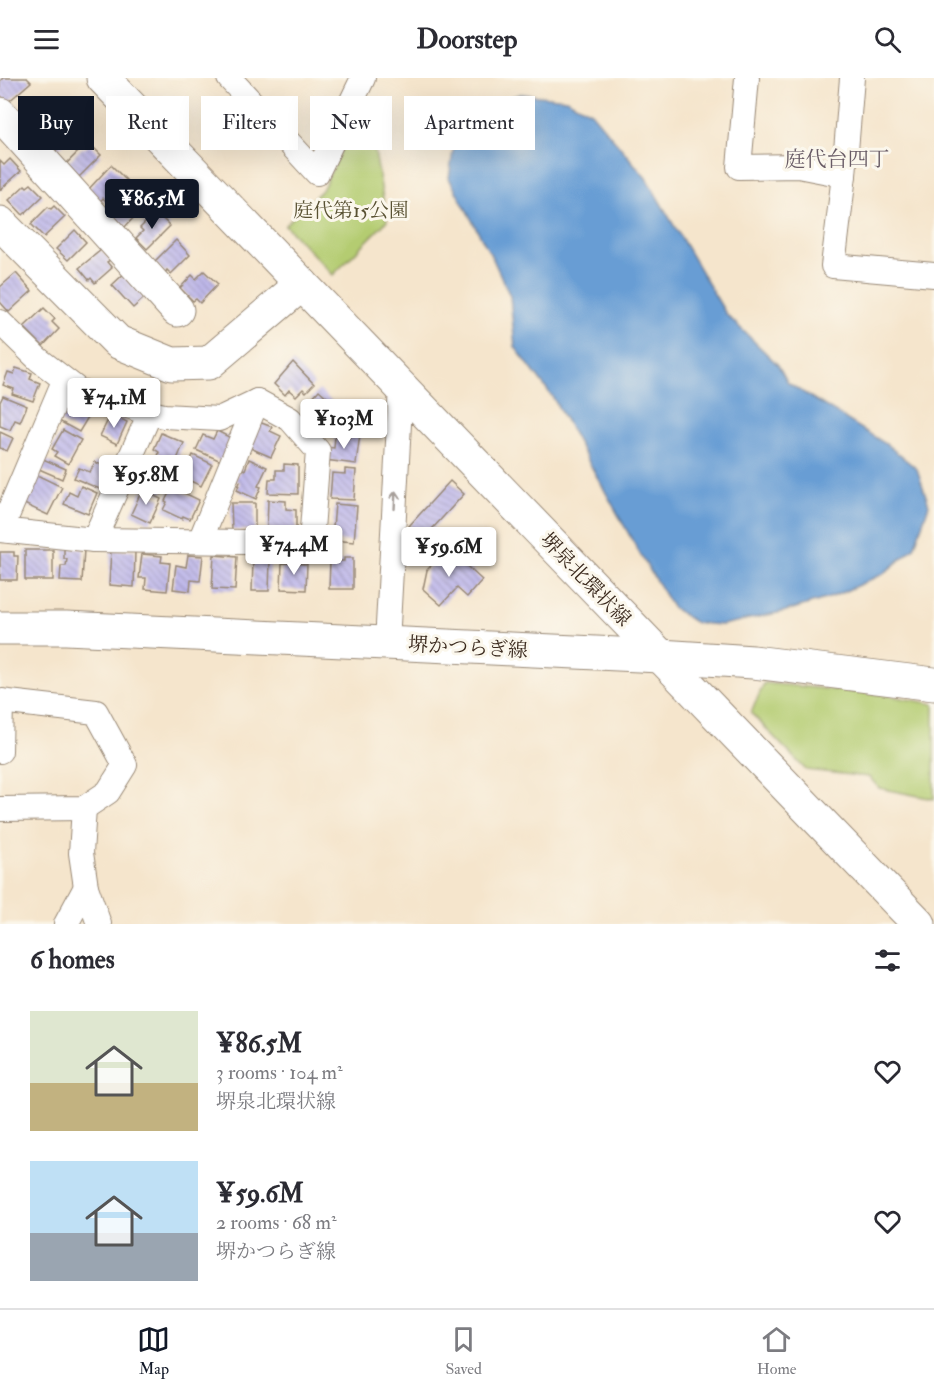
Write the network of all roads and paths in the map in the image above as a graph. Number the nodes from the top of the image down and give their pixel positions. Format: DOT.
graph roads {
  1 [pos="103,78"];
  2 [pos="229,78"];
  3 [pos="363,78"];
  4 [pos="747,78"];
  5 [pos="852,78"];
  6 [pos="5,130"];
  7 [pos="844,175"];
  8 [pos="0,223"];
  9 [pos="934,275"];
  10 [pos="302,284"];
  11 [pos="177,310"];
  12 [pos="0,322"];
  13 [pos="64,381"];
  14 [pos="401,387"];
  15 [pos="257,401"];
  16 [pos="150,413"];
  17 [pos="0,530"];
  18 [pos="94,540"];
  19 [pos="200,541"];
  20 [pos="0,628"];
  21 [pos="387,643"];
  22 [pos="660,656"];
  23 [pos="934,684"];
  24 [pos="1,701"];
  25 [pos="0,751"];
  26 [pos="84,808"];
  27 [pos="0,809"];
  28 [pos="86,887"];
  29 [pos="66,924"];
  30 [pos="99,924"];
  31 [pos="919,924"];
  1 -- 10 [label="main road, 堺泉北環状線"];
  2 -- 3 [label="street"];
  4 -- 7 [label="street"];
  5 -- 7 [label="street"];
  6 -- 11 [label="main road"];
  7 -- 9 [label="street"];
  8 -- 10 [label="main road"];
  10 -- 14 [label="main road, 堺泉北環状線"];
  12 -- 13 [label="street"];
  13 -- 16 [label="street"];
  13 -- 17 [label="street"];
  21 -- 14 [label="street, one-way"];
  14 -- 22 [label="main road, 堺泉北環状線"];
  15 -- 16 [label="street"];
  15 -- 19 [label="street"];
  15 -- 19 [label="street"];
  16 -- 18 [label="street"];
  17 -- 18 [label="street"];
  18 -- 19 [label="street"];
  20 -- 21 [label="main road, 堺かつらぎ線"];
  21 -- 22 [label="main road, 堺かつらぎ線"];
  22 -- 23 [label="main road, 堺かつらぎ線"];
  22 -- 31 [label="main road, 堺泉北環状線"];
  24 -- 25 [label="street"];
  24 -- 26 [label="street"];
  26 -- 27 [label="street"];
  26 -- 28 [label="street"];
  28 -- 29 [label="street"];
  28 -- 30 [label="street"];
}
